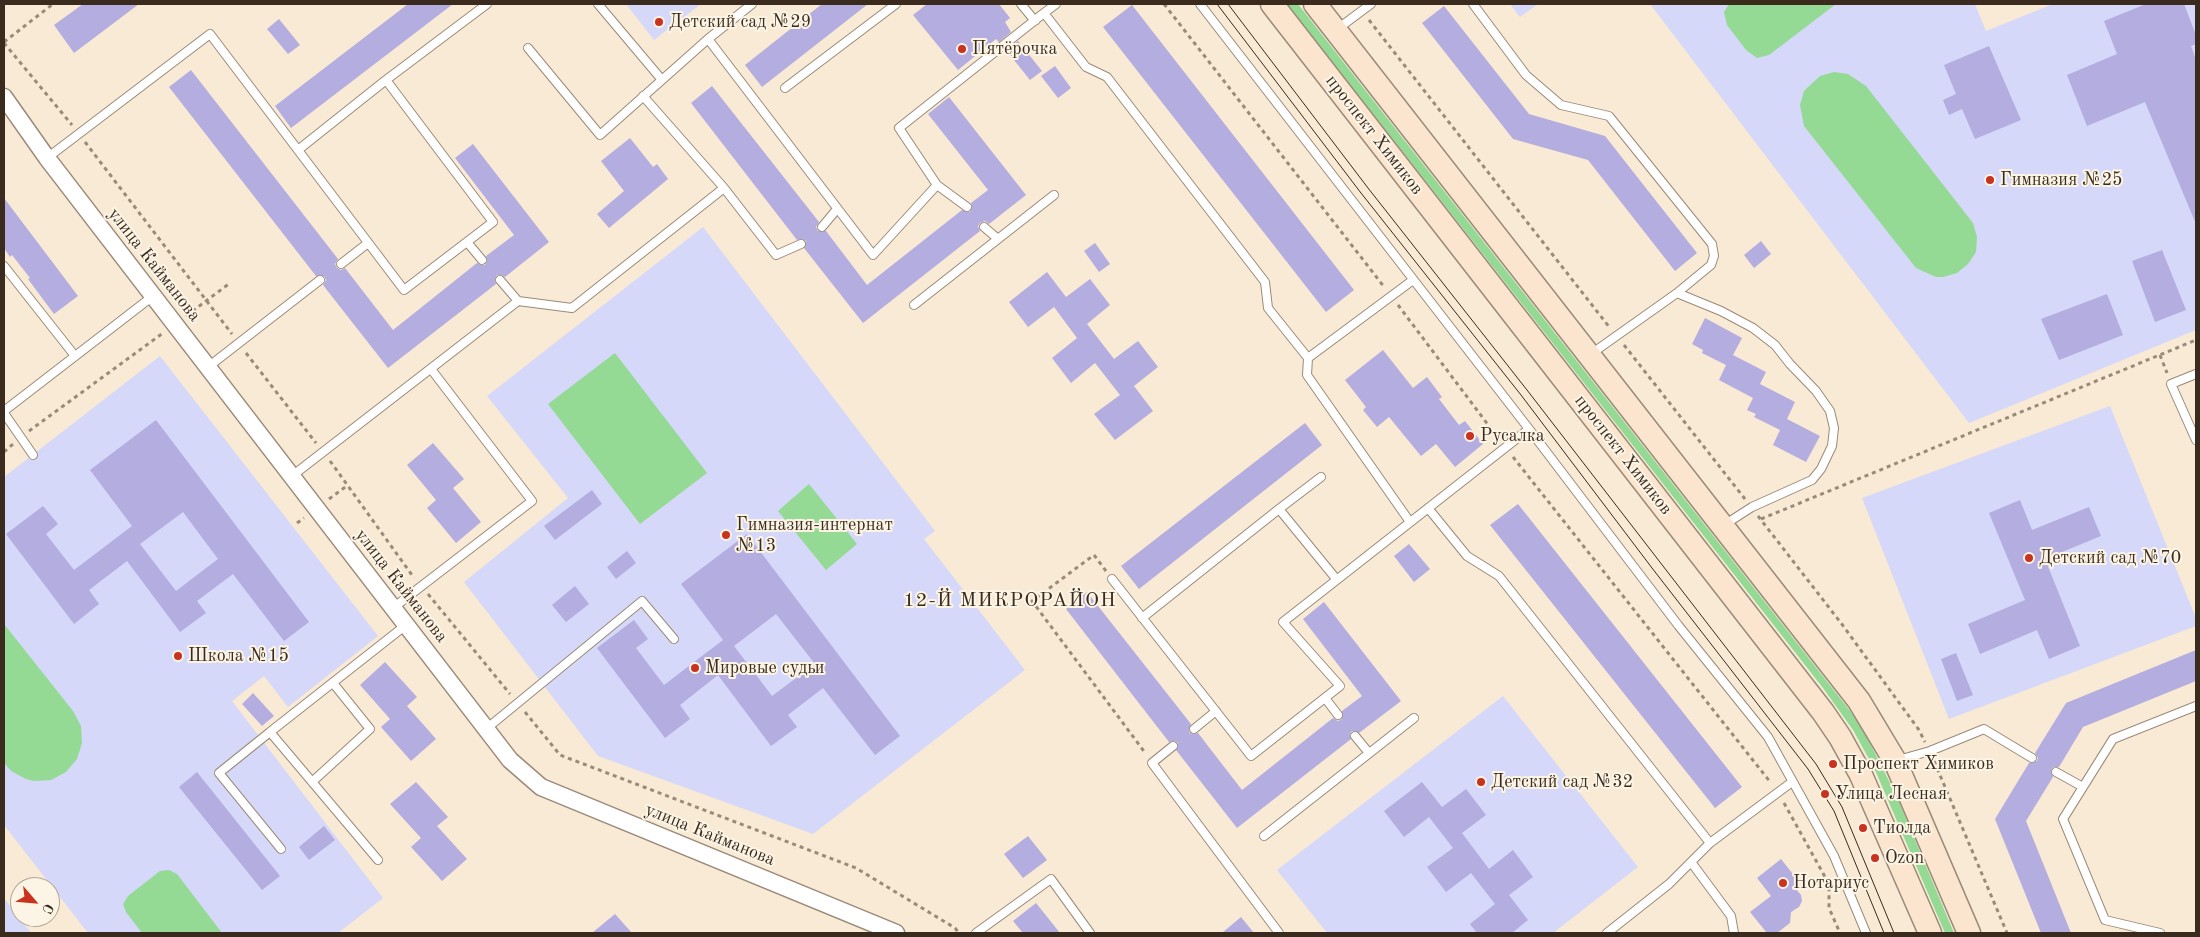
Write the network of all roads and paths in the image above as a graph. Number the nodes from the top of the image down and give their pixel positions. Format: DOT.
graph roads {
  1 [pos="53,4"];
  2 [pos="487,4"];
  3 [pos="598,4"];
  4 [pos="752,4"];
  5 [pos="896,4"];
  6 [pos="1020,4"];
  7 [pos="1056,4"];
  8 [pos="1164,4"];
  9 [pos="1200,4"];
  10 [pos="1272,4"];
  11 [pos="1315,4"];
  12 [pos="1371,4"];
  13 [pos="1473,4"];
  14 [pos="1362,10"];
  15 [pos="1044,13"];
  16 [pos="1035,21"];
  17 [pos="1335,30"];
  18 [pos="708,40"];
  19 [pos="4,43"];
  20 [pos="528,48"];
  21 [pos="386,80"];
  22 [pos="662,80"];
  23 [pos="784,88"];
  24 [pos="643,96"];
  25 [pos="4,97"];
  26 [pos="78,134"];
  27 [pos="298,150"];
  28 [pos="47,158"];
  29 [pos="937,185"];
  30 [pos="724,188"];
  31 [pos="1054,195"];
  32 [pos="967,206"];
  33 [pos="837,209"];
  34 [pos="822,227"];
  35 [pos="984,227"];
  36 [pos="998,239"];
  37 [pos="467,242"];
  38 [pos="368,243"];
  39 [pos="800,244"];
  40 [pos="482,260"];
  41 [pos="341,264"];
  42 [pos="4,266"];
  43 [pos="320,280"];
  44 [pos="500,280"];
  45 [pos="1413,280"];
  46 [pos="230,284"];
  47 [pos="1677,293"];
  48 [pos="153,296"];
  49 [pos="1392,296"];
  50 [pos="206,301"];
  51 [pos="518,301"];
  52 [pos="914,305"];
  53 [pos="175,324"];
  54 [pos="1617,336"];
  55 [pos="2196,340"];
  56 [pos="238,343"];
  57 [pos="1590,355"];
  58 [pos="2160,355"];
  59 [pos="75,356"];
  60 [pos="1308,358"];
  61 [pos="208,367"];
  62 [pos="431,369"];
  63 [pos="2196,374"];
  64 [pos="2171,384"];
  65 [pos="4,412"];
  66 [pos="1529,429"];
  67 [pos="21,438"];
  68 [pos="2196,440"];
  69 [pos="1506,447"];
  70 [pos="4,452"];
  71 [pos="323,452"];
  72 [pos="33,455"];
  73 [pos="292,476"];
  74 [pos="1321,477"];
  75 [pos="1752,507"];
  76 [pos="1428,508"];
  77 [pos="1280,509"];
  78 [pos="1761,519"];
  79 [pos="1410,522"];
  80 [pos="1723,526"];
  81 [pos="1112,579"];
  82 [pos="1336,580"];
  83 [pos="422,586"];
  84 [pos="393,608"];
  85 [pos="1142,618"];
  86 [pos="406,625"];
  87 [pos="674,639"];
  88 [pos="333,682"];
  89 [pos="1325,698"];
  90 [pos="517,703"];
  91 [pos="2196,706"];
  92 [pos="1216,711"];
  93 [pos="1338,714"];
  94 [pos="1414,718"];
  95 [pos="486,729"];
  96 [pos="1194,729"];
  97 [pos="270,732"];
  98 [pos="1355,736"];
  99 [pos="1173,746"];
  100 [pos="1930,751"];
  101 [pos="1369,753"];
  102 [pos="2032,758"];
  103 [pos="1895,761"];
  104 [pos="1152,763"];
  105 [pos="2056,772"];
  106 [pos="312,782"];
  107 [pos="1792,782"];
  108 [pos="2083,787"];
  109 [pos="1778,792"];
  110 [pos="1264,836"];
  111 [pos="1710,843"];
  112 [pos="281,849"];
  113 [pos="378,860"];
  114 [pos="1691,862"];
  115 [pos="896,933"];
  116 [pos="958,933"];
  117 [pos="976,933"];
  118 [pos="1090,933"];
  119 [pos="1279,933"];
  120 [pos="1606,933"];
  121 [pos="1734,933"];
  122 [pos="1840,933"];
  123 [pos="1866,933"];
  124 [pos="1930,933"];
  125 [pos="1969,933"];
  126 [pos="2007,933"];
  127 [pos="2160,933"];
  1 -- 19 [label="path"];
  2 -- 21 [label="lane"];
  3 -- 22 [label="lane"];
  4 -- 18 [label="lane"];
  5 -- 23 [label="lane"];
  6 -- 16 [label="lane"];
  7 -- 15 [label="lane"];
  8 -- 49 [label="path"];
  9 -- 45 [label="lane"];
  10 -- 124 [label="main road, проспект Химиков"];
  11 -- 17 [label="main road, проспект Химиков"];
  12 -- 14 [label="lane"];
  13 -- 47 [label="lane"];
  14 -- 17 [label="lane"];
  14 -- 54 [label="path"];
  15 -- 16 [label="lane"];
  15 -- 60 [label="lane"];
  16 -- 29 [label="lane"];
  17 -- 57 [label="main road, проспект Химиков"];
  18 -- 22 [label="lane"];
  18 -- 33 [label="lane"];
  19 -- 26 [label="path"];
  20 -- 24 [label="lane"];
  21 -- 27 [label="lane"];
  21 -- 37 [label="lane"];
  22 -- 24 [label="lane"];
  24 -- 30 [label="lane"];
  25 -- 28 [label="street, улица Кайманова"];
  26 -- 27 [label="lane"];
  26 -- 28 [label="lane"];
  26 -- 50 [label="path"];
  27 -- 38 [label="lane"];
  28 -- 48 [label="street, улица Кайманова"];
  29 -- 32 [label="lane"];
  29 -- 33 [label="lane"];
  30 -- 39 [label="lane"];
  30 -- 51 [label="lane"];
  31 -- 36 [label="lane"];
  33 -- 34 [label="lane"];
  35 -- 36 [label="lane"];
  36 -- 52 [label="lane"];
  37 -- 38 [label="lane"];
  37 -- 40 [label="lane"];
  38 -- 41 [label="lane"];
  42 -- 59 [label="lane"];
  43 -- 56 [label="lane"];
  44 -- 51 [label="lane"];
  45 -- 49 [label="lane"];
  45 -- 66 [label="lane"];
  46 -- 50 [label="path"];
  47 -- 54 [label="lane"];
  47 -- 75 [label="lane"];
  48 -- 53 [label="street, улица Кайманова"];
  48 -- 59 [label="lane"];
  49 -- 60 [label="lane"];
  49 -- 69 [label="path"];
  50 -- 53 [label="path"];
  50 -- 56 [label="path"];
  51 -- 62 [label="lane"];
  53 -- 61 [label="street, улица Кайманова"];
  53 -- 67 [label="path"];
  54 -- 57 [label="lane"];
  54 -- 75 [label="path"];
  55 -- 58 [label="path"];
  56 -- 61 [label="lane"];
  56 -- 71 [label="path"];
  57 -- 80 [label="main road, проспект Химиков"];
  58 -- 64 [label="path"];
  58 -- 78 [label="path"];
  59 -- 65 [label="lane"];
  60 -- 79 [label="lane"];
  61 -- 73 [label="street, улица Кайманова"];
  62 -- 71 [label="lane"];
  62 -- 83 [label="lane"];
  63 -- 64 [label="lane"];
  64 -- 68 [label="lane"];
  65 -- 67 [label="lane"];
  66 -- 69 [label="lane"];
  66 -- 107 [label="lane"];
  67 -- 70 [label="path"];
  67 -- 72 [label="lane"];
  69 -- 76 [label="lane"];
  69 -- 109 [label="path"];
  71 -- 73 [label="lane"];
  71 -- 83 [label="path"];
  73 -- 84 [label="street, улица Кайманова"];
  74 -- 77 [label="lane"];
  75 -- 78 [label="path"];
  75 -- 80 [label="lane"];
  76 -- 79 [label="lane"];
  76 -- 111 [label="lane"];
  77 -- 82 [label="lane"];
  77 -- 85 [label="lane"];
  78 -- 100 [label="path"];
  79 -- 82 [label="lane"];
  80 -- 103 [label="main road, проспект Химиков"];
  81 -- 85 [label="lane"];
  81 -- 104 [label="path"];
  82 -- 89 [label="lane"];
  83 -- 84 [label="lane"];
  83 -- 90 [label="path"];
  84 -- 86 [label="street, улица Кайманова"];
  85 -- 92 [label="lane"];
  86 -- 88 [label="lane"];
  86 -- 95 [label="street, улица Кайманова"];
  87 -- 90 [label="lane"];
  88 -- 97 [label="lane"];
  88 -- 106 [label="lane"];
  89 -- 92 [label="lane"];
  89 -- 93 [label="lane"];
  90 -- 95 [label="lane"];
  90 -- 116 [label="path"];
  91 -- 108 [label="lane"];
  92 -- 96 [label="lane"];
  94 -- 101 [label="lane"];
  95 -- 115 [label="street, улица Кайманова"];
  97 -- 106 [label="lane"];
  97 -- 112 [label="lane"];
  98 -- 101 [label="lane"];
  99 -- 104 [label="lane"];
  100 -- 102 [label="lane"];
  100 -- 103 [label="lane"];
  100 -- 126 [label="path"];
  101 -- 110 [label="lane"];
  103 -- 125 [label="main road, проспект Химиков"];
  104 -- 119 [label="lane"];
  105 -- 108 [label="lane"];
  106 -- 113 [label="lane"];
  107 -- 109 [label="lane"];
  107 -- 123 [label="lane"];
  108 -- 127 [label="lane"];
  109 -- 111 [label="lane"];
  109 -- 122 [label="path"];
  111 -- 114 [label="lane"];
  114 -- 120 [label="lane"];
  114 -- 121 [label="lane"];
  117 -- 118 [label="lane"];
}
